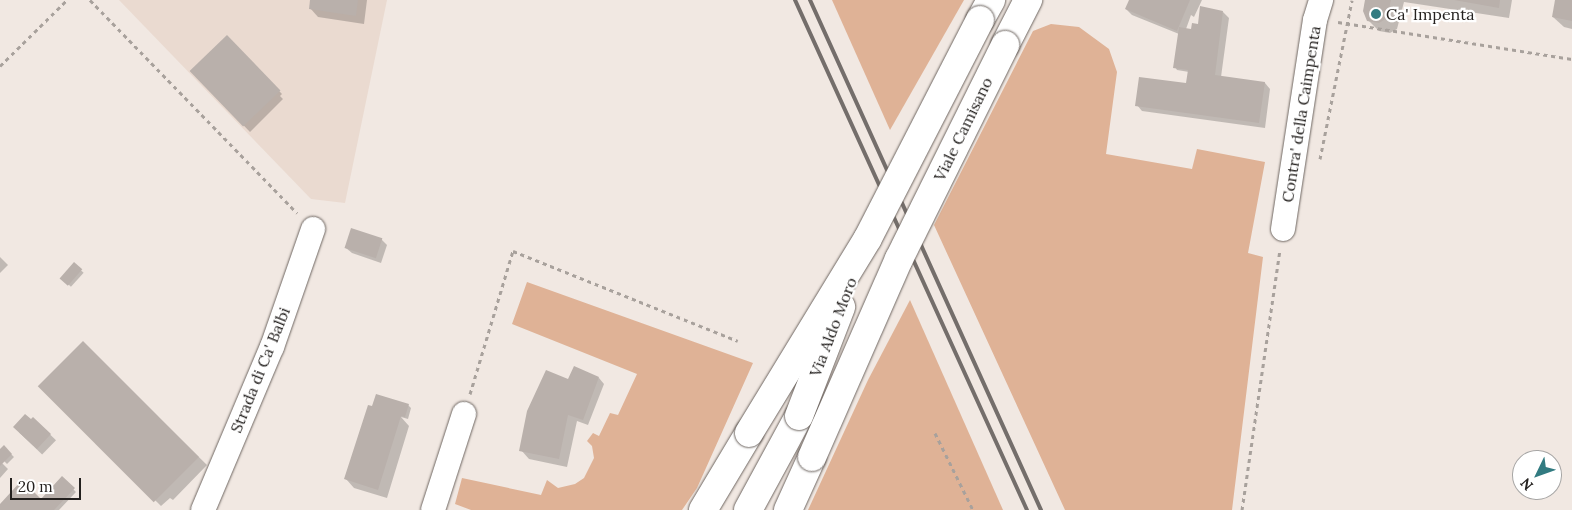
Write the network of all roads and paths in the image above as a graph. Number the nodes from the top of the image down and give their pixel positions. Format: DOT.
graph roads {
  1 [pos="67,0"];
  2 [pos="90,0"];
  3 [pos="1028,0"];
  4 [pos="1352,0"];
  5 [pos="986,10"];
  6 [pos="1318,10"];
  7 [pos="1348,23"];
  8 [pos="1572,59"];
  9 [pos="0,66"];
  10 [pos="1319,165"];
  11 [pos="313,229"];
  12 [pos="1283,229"];
  13 [pos="868,238"];
  14 [pos="900,259"];
  15 [pos="738,341"];
  16 [pos="464,414"];
  17 [pos="798,416"];
  18 [pos="934,433"];
  19 [pos="203,510"];
  20 [pos="433,510"];
  21 [pos="703,510"];
  22 [pos="748,510"];
  23 [pos="788,510"];
  24 [pos="973,510"];
  25 [pos="1242,510"];
  1 -- 9 [label="path"];
  2 -- 11 [label="path"];
  3 -- 14 [label="main road, Viale Camisano, bridge"];
  4 -- 7 [label="path"];
  5 -- 13 [label="main road, Viale Camisano, bridge"];
  6 -- 7 [label="path"];
  6 -- 12 [label="street, Contra' della Caimpenta"];
  7 -- 8 [label="path"];
  7 -- 10 [label="path"];
  11 -- 19 [label="street, Strada di Ca' Balbi"];
  12 -- 25 [label="path"];
  13 -- 17 [label="main road, Via Aldo Moro, bridge"];
  13 -- 21 [label="main road, bridge"];
  14 -- 17 [label="main road, Via Aldo Moro, bridge"];
  14 -- 23 [label="main road, bridge"];
  15 -- 16 [label="path"];
  16 -- 20 [label="street"];
  17 -- 22 [label="main road, Via Aldo Moro"];
  18 -- 24 [label="path"];
}
